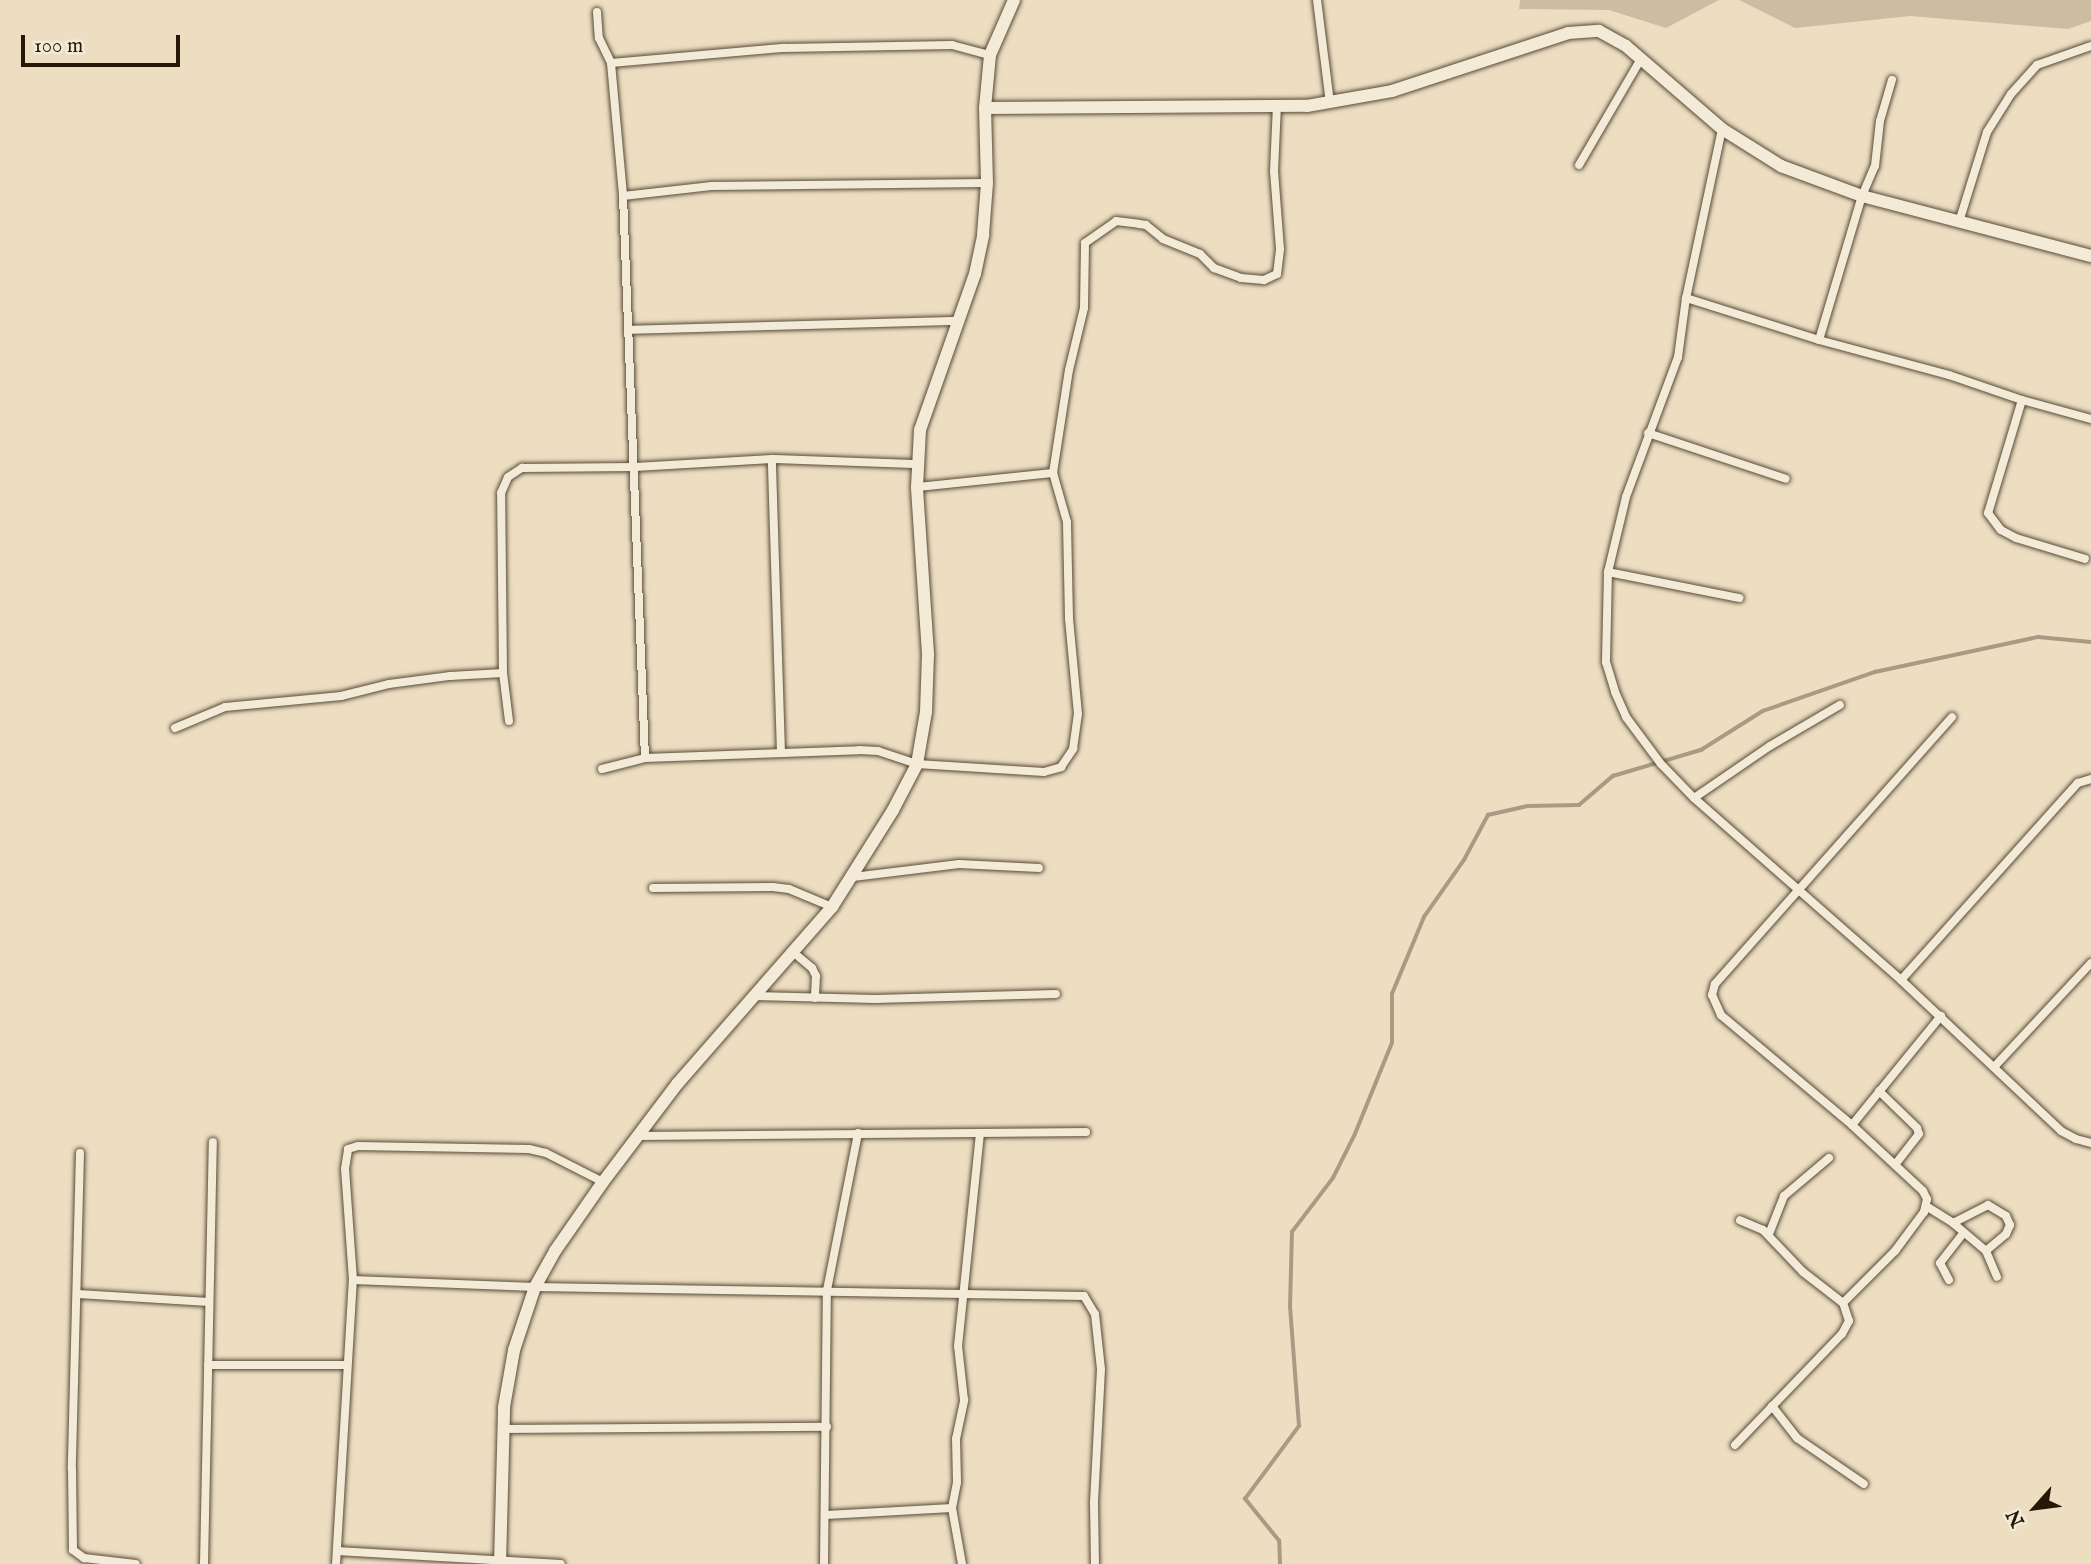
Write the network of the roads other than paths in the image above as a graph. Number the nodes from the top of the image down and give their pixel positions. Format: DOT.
graph roads {
  1 [pos="1014,0"];
  2 [pos="1317,0"];
  3 [pos="597,12"];
  4 [pos="2091,46"];
  5 [pos="990,55"];
  6 [pos="1641,59"];
  7 [pos="611,63"];
  8 [pos="1892,80"];
  9 [pos="1331,103"];
  10 [pos="1278,106"];
  11 [pos="985,108"];
  12 [pos="1722,129"];
  13 [pos="1579,164"];
  14 [pos="987,183"];
  15 [pos="623,196"];
  16 [pos="1862,197"];
  17 [pos="1959,222"];
  18 [pos="2091,256"];
  19 [pos="1686,298"];
  20 [pos="957,321"];
  21 [pos="628,330"];
  22 [pos="1819,340"];
  23 [pos="2022,400"];
  24 [pos="2091,419"];
  25 [pos="1648,433"];
  26 [pos="772,459"];
  27 [pos="916,464"];
  28 [pos="635,467"];
  29 [pos="1053,473"];
  30 [pos="1786,479"];
  31 [pos="917,486"];
  32 [pos="2085,559"];
  33 [pos="1608,572"];
  34 [pos="1740,598"];
  35 [pos="503,673"];
  36 [pos="1840,705"];
  37 [pos="1952,717"];
  38 [pos="509,721"];
  39 [pos="175,728"];
  40 [pos="781,753"];
  41 [pos="645,758"];
  42 [pos="916,764"];
  43 [pos="602,769"];
  44 [pos="2091,779"];
  45 [pos="1694,798"];
  46 [pos="1039,868"];
  47 [pos="853,877"];
  48 [pos="653,888"];
  49 [pos="1798,891"];
  50 [pos="832,907"];
  51 [pos="793,952"];
  52 [pos="2091,963"];
  53 [pos="1901,980"];
  54 [pos="1056,994"];
  55 [pos="754,996"];
  56 [pos="815,998"];
  57 [pos="1941,1016"];
  58 [pos="1995,1066"];
  59 [pos="1879,1091"];
  60 [pos="1852,1125"];
  61 [pos="1086,1132"];
  62 [pos="858,1133"];
  63 [pos="980,1133"];
  64 [pos="640,1136"];
  65 [pos="213,1142"];
  66 [pos="2091,1143"];
  67 [pos="80,1153"];
  68 [pos="1829,1158"];
  69 [pos="1895,1165"];
  70 [pos="603,1182"];
  71 [pos="1926,1206"];
  72 [pos="1740,1220"];
  73 [pos="1953,1223"];
  74 [pos="1769,1234"];
  75 [pos="1963,1234"];
  76 [pos="1986,1251"];
  77 [pos="1997,1277"];
  78 [pos="354,1280"];
  79 [pos="1949,1280"];
  80 [pos="535,1287"];
  81 [pos="827,1290"];
  82 [pos="962,1293"];
  83 [pos="78,1294"];
  84 [pos="209,1302"];
  85 [pos="1843,1303"];
  86 [pos="208,1365"];
  87 [pos="347,1365"];
  88 [pos="1772,1406"];
  89 [pos="827,1427"];
  90 [pos="504,1429"];
  91 [pos="1735,1445"];
  92 [pos="1864,1485"];
  93 [pos="953,1508"];
  94 [pos="826,1515"];
  95 [pos="337,1550"];
  96 [pos="500,1563"];
  97 [pos="136,1564"];
  98 [pos="204,1564"];
  99 [pos="336,1564"];
  100 [pos="561,1564"];
  101 [pos="824,1564"];
  102 [pos="962,1564"];
  103 [pos="1096,1564"];
  1 -- 5 [label="street"];
  2 -- 9 [label="street"];
  3 -- 7 [label="street"];
  4 -- 17 [label="street"];
  5 -- 7 [label="street"];
  5 -- 11 [label="street"];
  6 -- 9 [label="street"];
  6 -- 12 [label="street"];
  6 -- 13 [label="street"];
  7 -- 15 [label="street"];
  8 -- 16 [label="street"];
  9 -- 10 [label="street"];
  10 -- 11 [label="street"];
  10 -- 29 [label="street"];
  11 -- 14 [label="street"];
  12 -- 16 [label="street"];
  12 -- 19 [label="street"];
  14 -- 15 [label="street"];
  14 -- 20 [label="street"];
  15 -- 21 [label="street"];
  16 -- 17 [label="street"];
  16 -- 22 [label="street"];
  17 -- 18 [label="street"];
  19 -- 22 [label="street"];
  19 -- 25 [label="street"];
  20 -- 21 [label="street"];
  20 -- 27 [label="street"];
  21 -- 28 [label="street"];
  22 -- 23 [label="street"];
  23 -- 24 [label="street"];
  23 -- 32 [label="street"];
  25 -- 30 [label="street"];
  25 -- 33 [label="street"];
  26 -- 27 [label="street"];
  26 -- 28 [label="street"];
  26 -- 40 [label="street"];
  27 -- 31 [label="street"];
  28 -- 35 [label="street"];
  28 -- 41 [label="street"];
  29 -- 31 [label="street"];
  29 -- 42 [label="street"];
  31 -- 42 [label="street"];
  33 -- 34 [label="street"];
  33 -- 45 [label="street"];
  35 -- 38 [label="street"];
  35 -- 39 [label="street"];
  36 -- 45 [label="street"];
  37 -- 49 [label="street"];
  40 -- 41 [label="street"];
  40 -- 42 [label="street"];
  41 -- 43 [label="street"];
  42 -- 47 [label="street"];
  44 -- 53 [label="street"];
  45 -- 49 [label="street"];
  46 -- 47 [label="street"];
  47 -- 50 [label="street"];
  48 -- 50 [label="street"];
  49 -- 53 [label="street"];
  49 -- 60 [label="street"];
  50 -- 51 [label="street"];
  51 -- 55 [label="street"];
  51 -- 56 [label="street"];
  52 -- 58 [label="street"];
  53 -- 57 [label="street"];
  54 -- 56 [label="street"];
  55 -- 56 [label="street"];
  55 -- 64 [label="street"];
  57 -- 58 [label="street"];
  57 -- 59 [label="street"];
  58 -- 66 [label="street"];
  59 -- 60 [label="street"];
  59 -- 69 [label="street"];
  60 -- 69 [label="street"];
  61 -- 63 [label="street"];
  62 -- 63 [label="street"];
  62 -- 64 [label="street"];
  62 -- 81 [label="street"];
  63 -- 82 [label="street"];
  64 -- 70 [label="street"];
  65 -- 84 [label="street"];
  67 -- 83 [label="street"];
  68 -- 74 [label="street"];
  69 -- 71 [label="street"];
  70 -- 78 [label="street"];
  70 -- 80 [label="street"];
  71 -- 73 [label="street"];
  71 -- 85 [label="street"];
  72 -- 74 [label="street"];
  73 -- 75 [label="street"];
  73 -- 76 [label="street"];
  74 -- 85 [label="street"];
  75 -- 76 [label="street"];
  75 -- 79 [label="street"];
  76 -- 77 [label="street"];
  78 -- 80 [label="street"];
  78 -- 87 [label="street"];
  80 -- 81 [label="street"];
  80 -- 90 [label="street"];
  81 -- 82 [label="street"];
  81 -- 89 [label="street"];
  82 -- 93 [label="street"];
  82 -- 103 [label="street"];
  83 -- 84 [label="street"];
  83 -- 97 [label="street"];
  84 -- 86 [label="street"];
  85 -- 88 [label="street"];
  86 -- 87 [label="street"];
  86 -- 98 [label="street"];
  87 -- 95 [label="street"];
  88 -- 91 [label="street"];
  88 -- 92 [label="street"];
  89 -- 90 [label="street"];
  89 -- 94 [label="street"];
  90 -- 96 [label="street"];
  93 -- 94 [label="street"];
  93 -- 102 [label="street"];
  94 -- 101 [label="street"];
  95 -- 96 [label="street"];
  95 -- 99 [label="street"];
  96 -- 100 [label="street"];
}
